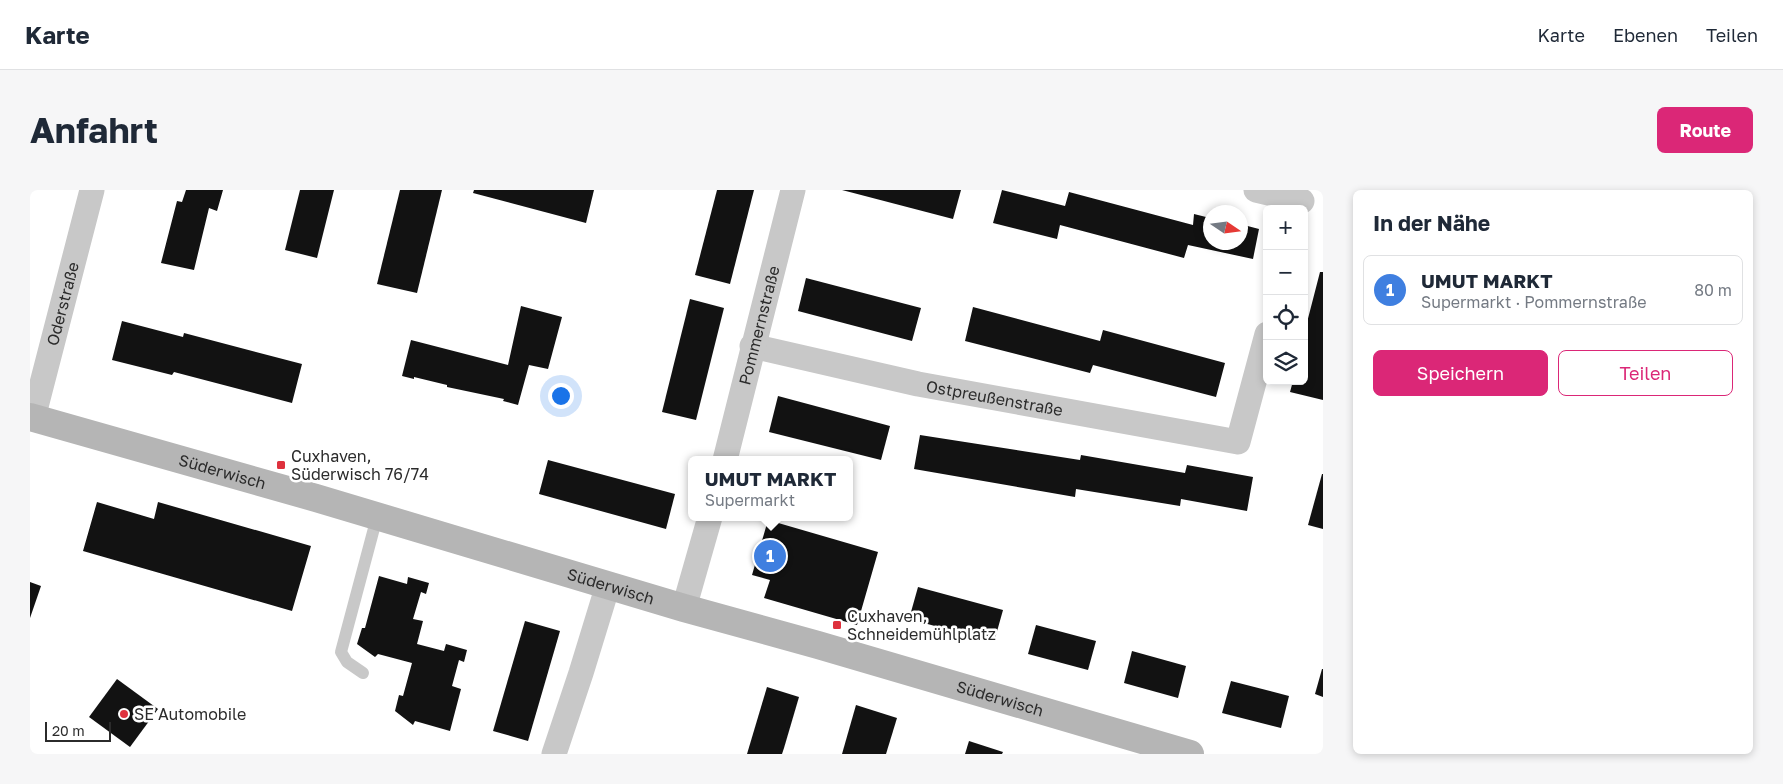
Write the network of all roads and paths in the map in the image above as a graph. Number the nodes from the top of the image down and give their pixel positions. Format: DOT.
graph roads {
  1 [pos="92,190"];
  2 [pos="793,190"];
  3 [pos="1256,190"];
  4 [pos="1302,200"];
  5 [pos="1265,340"];
  6 [pos="752,346"];
  7 [pos="31,417"];
  8 [pos="726,456"];
  9 [pos="377,517"];
  10 [pos="709,521"];
  11 [pos="608,585"];
  12 [pos="684,608"];
  13 [pos="363,673"];
  14 [pos="554,754"];
  15 [pos="1190,754"];
  1 -- 7 [label="street, Oderstraße"];
  2 -- 6 [label="street, Pommernstraße"];
  3 -- 4 [label="street"];
  5 -- 6 [label="street, Ostpreußenstraße"];
  6 -- 8 [label="street, Pommernstraße"];
  7 -- 9 [label="street, Süderwisch"];
  9 -- 11 [label="street, Süderwisch"];
  9 -- 13 [label="lane"];
  10 -- 12 [label="street"];
  11 -- 12 [label="street, Süderwisch"];
  11 -- 14 [label="street"];
  12 -- 15 [label="street, Süderwisch"];
}
